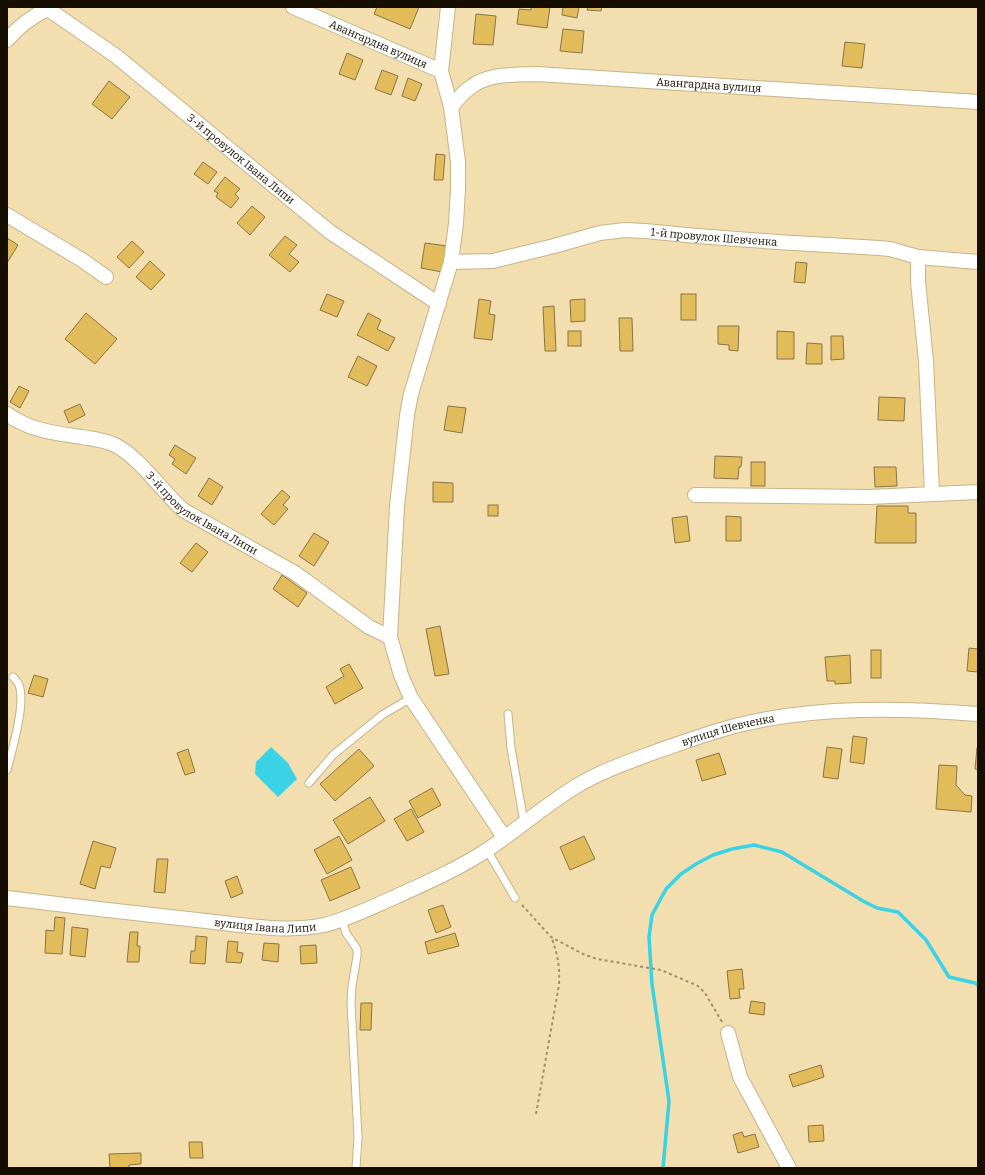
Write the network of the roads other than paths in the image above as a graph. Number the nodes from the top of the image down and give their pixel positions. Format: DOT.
graph roads {
  1 [pos="293,7"];
  2 [pos="448,7"];
  3 [pos="46,8"];
  4 [pos="7,40"];
  5 [pos="441,71"];
  6 [pos="978,102"];
  7 [pos="451,107"];
  8 [pos="7,215"];
  9 [pos="918,257"];
  10 [pos="451,262"];
  11 [pos="978,262"];
  12 [pos="106,278"];
  13 [pos="439,304"];
  14 [pos="7,414"];
  15 [pos="978,492"];
  16 [pos="932,493"];
  17 [pos="695,495"];
  18 [pos="390,637"];
  19 [pos="13,677"];
  20 [pos="411,698"];
  21 [pos="508,714"];
  22 [pos="978,714"];
  23 [pos="7,770"];
  24 [pos="309,783"];
  25 [pos="524,822"];
  26 [pos="504,837"];
  27 [pos="487,850"];
  28 [pos="7,898"];
  29 [pos="515,898"];
  30 [pos="342,920"];
  31 [pos="728,1032"];
  32 [pos="356,1168"];
  33 [pos="789,1168"];
  1 -- 5 [label="street, Авангардна вулиця"];
  2 -- 5 [label="street"];
  3 -- 4 [label="street, 3-й провулок Івана Липи"];
  3 -- 13 [label="street, 3-й провулок Івана Липи"];
  5 -- 7 [label="street"];
  6 -- 7 [label="street, Авангардна вулиця"];
  7 -- 10 [label="street"];
  8 -- 12 [label="street"];
  9 -- 10 [label="street, 1-й провулок Шевченка"];
  9 -- 11 [label="street, 1-й провулок Шевченка"];
  9 -- 16 [label="street"];
  10 -- 13 [label="street"];
  13 -- 18 [label="street"];
  14 -- 18 [label="street, 3-й провулок Івана Липи"];
  15 -- 16 [label="street"];
  16 -- 17 [label="street"];
  18 -- 20 [label="street"];
  19 -- 23 [label="lane"];
  20 -- 24 [label="lane"];
  20 -- 26 [label="street"];
  21 -- 25 [label="lane"];
  22 -- 25 [label="street, вулиця Шевченка"];
  25 -- 26 [label="street, вулиця Шевченка"];
  26 -- 27 [label="street, вулиця Івана Липи"];
  27 -- 29 [label="lane"];
  27 -- 30 [label="street, вулиця Івана Липи"];
  28 -- 30 [label="street, вулиця Івана Липи"];
  30 -- 32 [label="lane"];
  31 -- 33 [label="street"];
}
